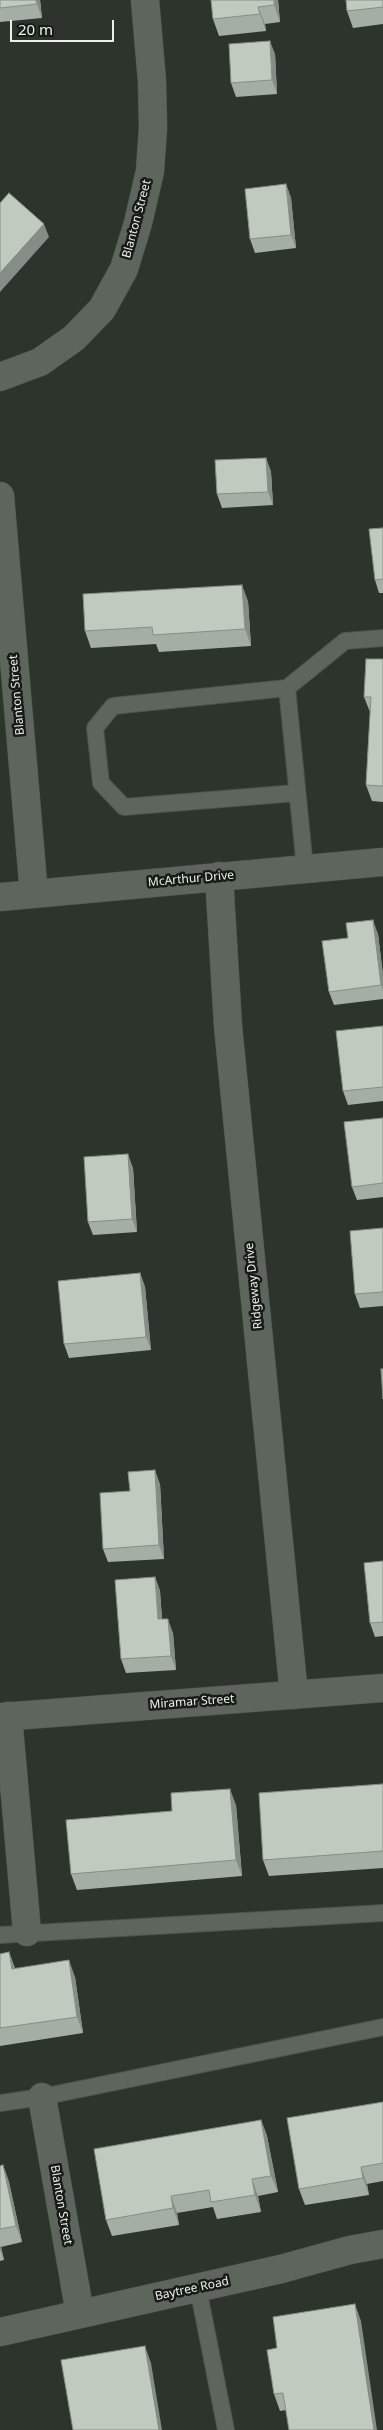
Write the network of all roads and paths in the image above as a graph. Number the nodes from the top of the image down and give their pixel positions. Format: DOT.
graph roads {
  1 [pos="145,0"];
  2 [pos="0,377"];
  3 [pos="0,496"];
  4 [pos="383,638"];
  5 [pos="287,688"];
  6 [pos="296,793"];
  7 [pos="383,862"];
  8 [pos="304,868"];
  9 [pos="219,876"];
  10 [pos="34,894"];
  11 [pos="0,897"];
  12 [pos="383,1688"];
  13 [pos="294,1694"];
  14 [pos="4,1716"];
  15 [pos="383,1913"];
  16 [pos="27,1932"];
  17 [pos="0,1935"];
  18 [pos="383,2027"];
  19 [pos="42,2096"];
  20 [pos="0,2103"];
  21 [pos="383,2244"];
  22 [pos="198,2288"];
  23 [pos="80,2314"];
  24 [pos="0,2332"];
  25 [pos="226,2430"];
  1 -- 2 [label="street, Blanton Street"];
  3 -- 10 [label="street, Blanton Street"];
  4 -- 5 [label="lane"];
  5 -- 6 [label="lane"];
  5 -- 6 [label="lane"];
  6 -- 8 [label="lane"];
  7 -- 8 [label="street, McArthur Drive"];
  8 -- 9 [label="street, McArthur Drive"];
  9 -- 10 [label="street, McArthur Drive"];
  9 -- 13 [label="street, Ridgeway Drive"];
  10 -- 11 [label="street, McArthur Drive"];
  12 -- 13 [label="street, Miramar Street"];
  13 -- 14 [label="street, Miramar Street"];
  14 -- 16 [label="street"];
  15 -- 16 [label="lane"];
  16 -- 17 [label="lane"];
  18 -- 19 [label="lane"];
  19 -- 20 [label="lane"];
  19 -- 23 [label="street, Blanton Street"];
  21 -- 22 [label="street, Baytree Road"];
  22 -- 23 [label="street, Baytree Road"];
  22 -- 25 [label="lane"];
  23 -- 24 [label="street, Baytree Road"];
}
